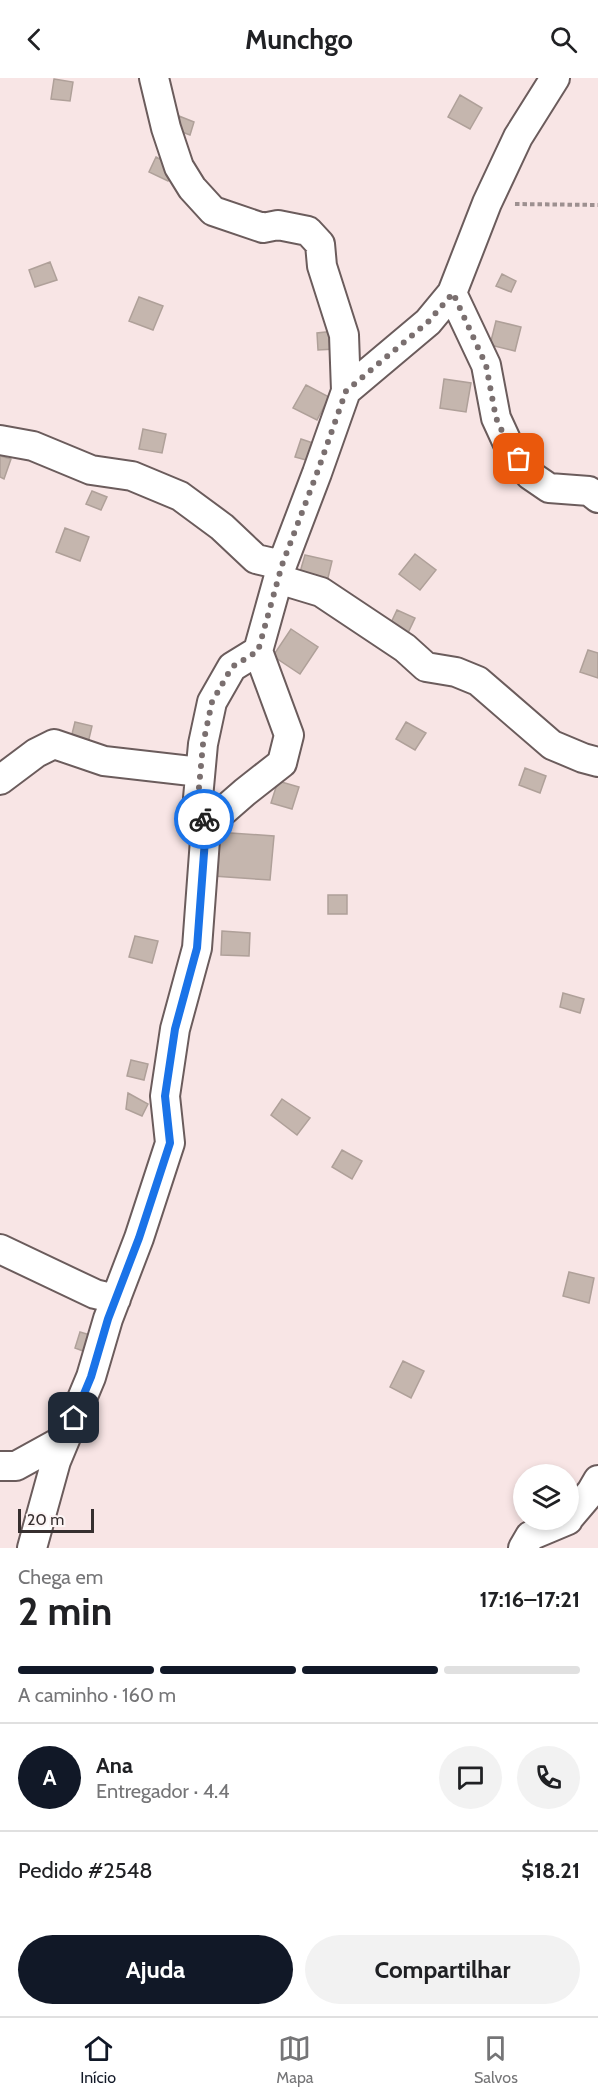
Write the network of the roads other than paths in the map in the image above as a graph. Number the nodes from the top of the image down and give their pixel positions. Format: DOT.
graph roads {
  1 [pos="154,78"];
  2 [pos="555,78"];
  3 [pos="453,293"];
  4 [pos="346,391"];
  5 [pos="0,440"];
  6 [pos="598,498"];
  7 [pos="280,572"];
  8 [pos="258,651"];
  9 [pos="598,762"];
  10 [pos="201,772"];
  11 [pos="0,780"];
  12 [pos="206,826"];
  13 [pos="0,1249"];
  14 [pos="116,1299"];
  15 [pos="65,1439"];
  16 [pos="0,1466"];
  17 [pos="598,1480"];
  18 [pos="579,1506"];
  19 [pos="543,1530"];
  20 [pos="32,1548"];
  21 [pos="523,1548"];
  1 -- 4 [label="street"];
  2 -- 3 [label="street"];
  3 -- 4 [label="street"];
  3 -- 6 [label="street"];
  4 -- 7 [label="street"];
  5 -- 7 [label="street"];
  7 -- 8 [label="street"];
  7 -- 9 [label="street"];
  8 -- 10 [label="street"];
  8 -- 12 [label="street"];
  10 -- 11 [label="street"];
  10 -- 12 [label="street"];
  12 -- 14 [label="street"];
  13 -- 14 [label="street"];
  14 -- 15 [label="street"];
  15 -- 16 [label="street"];
  15 -- 20 [label="street"];
  17 -- 18 [label="street"];
  19 -- 21 [label="street"];
}
